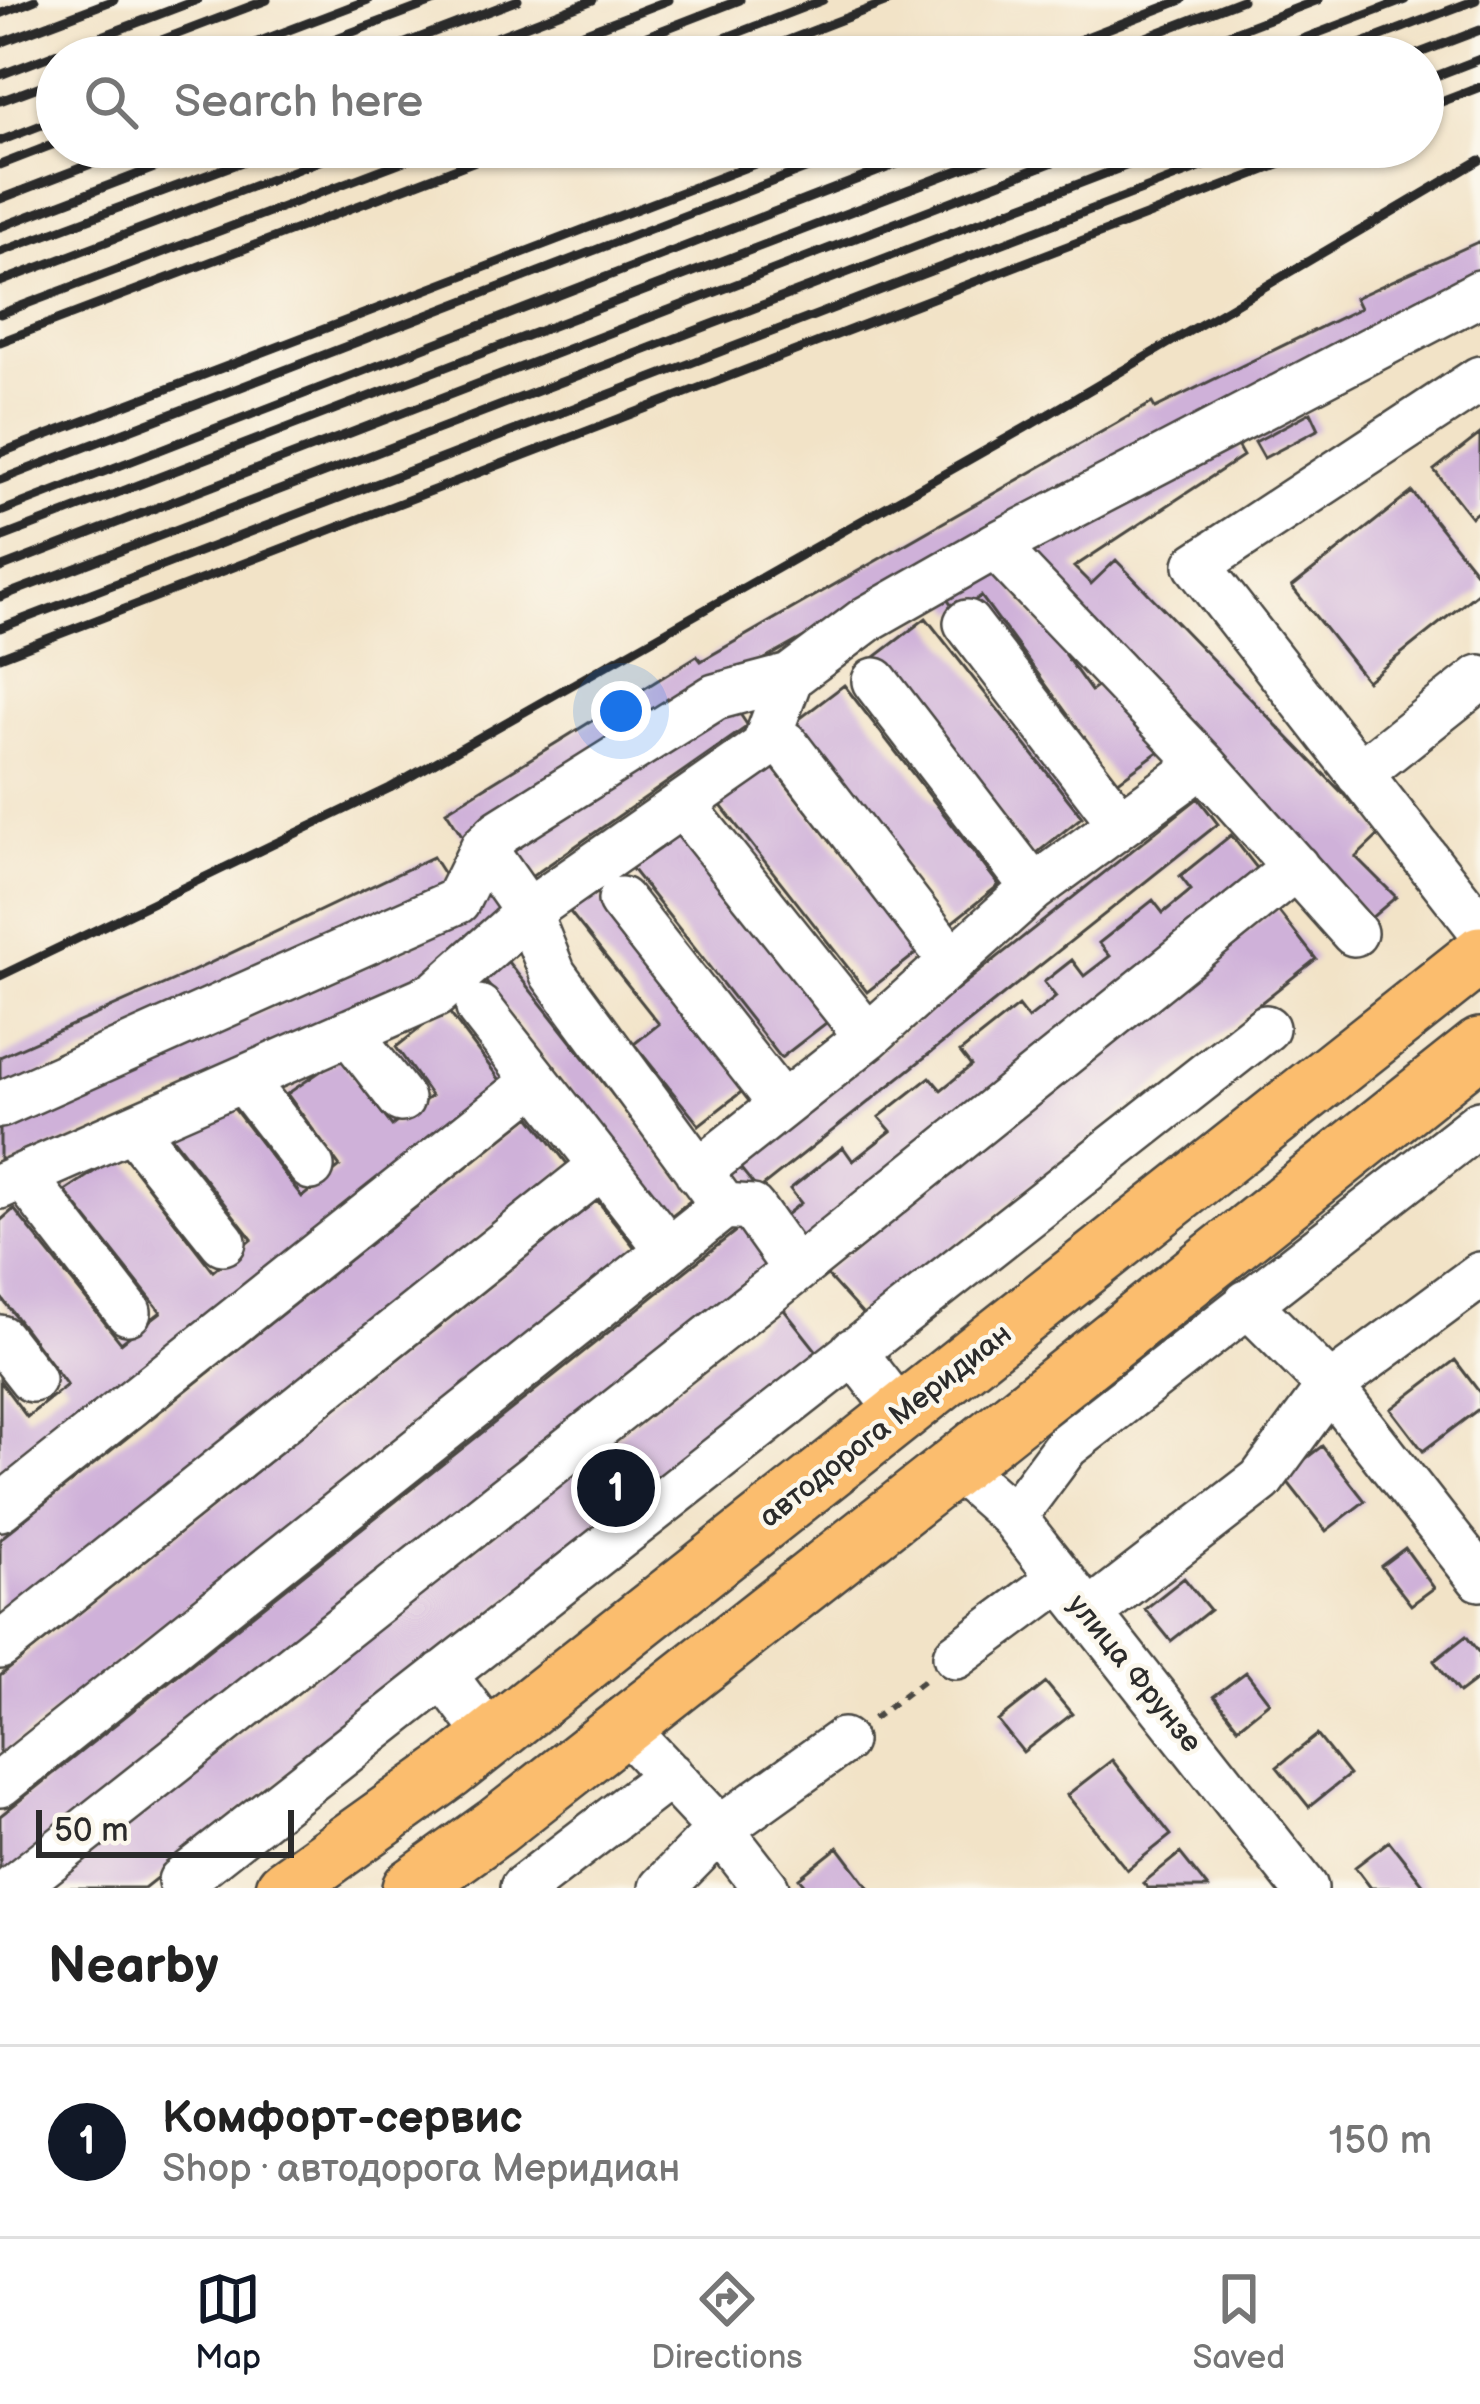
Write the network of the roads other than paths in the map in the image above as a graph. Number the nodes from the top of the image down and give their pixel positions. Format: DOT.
graph roads {
  1 [pos="1480,292"];
  2 [pos="1480,379"];
  3 [pos="995,546"];
  4 [pos="967,623"];
  5 [pos="790,677"];
  6 [pos="1480,678"];
  7 [pos="875,681"];
  8 [pos="785,744"];
  9 [pos="1203,764"];
  10 [pos="1359,774"];
  11 [pos="1120,822"];
  12 [pos="697,823"];
  13 [pos="483,848"];
  14 [pos="1296,867"];
  15 [pos="1034,888"];
  16 [pos="621,900"];
  17 [pos="528,912"];
  18 [pos="1476,921"];
  19 [pos="1354,933"];
  20 [pos="952,961"];
  21 [pos="479,1008"];
  22 [pos="350,1032"];
  23 [pos="868,1037"];
  24 [pos="1480,1047"];
  25 [pos="243,1079"];
  26 [pos="536,1081"];
  27 [pos="400,1099"];
  28 [pos="782,1105"];
  29 [pos="0,1106"];
  30 [pos="1284,1110"];
  31 [pos="1480,1123"];
  32 [pos="132,1128"];
  33 [pos="602,1166"];
  34 [pos="311,1167"];
  35 [pos="11,1181"];
  36 [pos="711,1189"];
  37 [pos="224,1242"];
  38 [pos="669,1250"];
  39 [pos="796,1270"];
  40 [pos="1480,1275"];
  41 [pos="1247,1303"];
  42 [pos="128,1312"];
  43 [pos="0,1338"];
  44 [pos="853,1351"];
  45 [pos="32,1379"];
  46 [pos="1330,1386"];
  47 [pos="901,1413"];
  48 [pos="955,1466"];
  49 [pos="0,1508"];
  50 [pos="1013,1517"];
  51 [pos="1480,1578"];
  52 [pos="1060,1579"];
  53 [pos="1089,1613"];
  54 [pos="0,1646"];
  55 [pos="956,1656"];
  56 [pos="443,1674"];
  57 [pos="623,1726"];
  58 [pos="491,1738"];
  59 [pos="843,1741"];
  60 [pos="670,1775"];
  61 [pos="0,1784"];
  62 [pos="720,1829"];
  63 [pos="181,1881"];
  64 [pos="13,1888"];
  65 [pos="285,1888"];
  66 [pos="411,1888"];
  67 [pos="523,1888"];
  68 [pos="662,1888"];
  69 [pos="766,1888"];
  70 [pos="1305,1888"];
  1 -- 3 [label="street"];
  2 -- 10 [label="street"];
  3 -- 5 [label="street"];
  3 -- 9 [label="street"];
  4 -- 11 [label="street"];
  5 -- 13 [label="street"];
  5 -- 17 [label="street"];
  6 -- 10 [label="street"];
  7 -- 15 [label="street"];
  8 -- 20 [label="street"];
  9 -- 11 [label="street"];
  9 -- 14 [label="street"];
  10 -- 18 [label="street"];
  11 -- 15 [label="street"];
  12 -- 23 [label="street"];
  13 -- 17 [label="street"];
  13 -- 29 [label="street"];
  14 -- 19 [label="street"];
  14 -- 39 [label="street"];
  15 -- 20 [label="street"];
  16 -- 28 [label="street"];
  17 -- 22 [label="street"];
  17 -- 36 [label="street"];
  18 -- 30 [label="main road, автодорога Меридиан"];
  20 -- 23 [label="street"];
  21 -- 26 [label="street"];
  22 -- 25 [label="street"];
  22 -- 27 [label="street"];
  23 -- 28 [label="street"];
  24 -- 48 [label="main road"];
  25 -- 32 [label="street"];
  25 -- 34 [label="street"];
  26 -- 33 [label="street"];
  26 -- 49 [label="street"];
  28 -- 36 [label="street"];
  30 -- 44 [label="street"];
  30 -- 47 [label="main road, автодорога Меридиан"];
  31 -- 41 [label="street"];
  32 -- 35 [label="street"];
  32 -- 37 [label="street"];
  33 -- 38 [label="street"];
  33 -- 54 [label="street"];
  35 -- 42 [label="street"];
  36 -- 38 [label="street"];
  36 -- 39 [label="street"];
  38 -- 61 [label="street"];
  39 -- 64 [label="street"];
  40 -- 46 [label="street"];
  41 -- 46 [label="street"];
  41 -- 50 [label="street"];
  43 -- 45 [label="street"];
  44 -- 47 [label="street"];
  44 -- 56 [label="street"];
  46 -- 51 [label="street"];
  46 -- 53 [label="street"];
  47 -- 58 [label="main road, автодорога Меридиан"];
  48 -- 50 [label="street, улица Фрунзе"];
  48 -- 57 [label="main road"];
  50 -- 52 [label="street, улица Фрунзе"];
  52 -- 53 [label="street, улица Фрунзе"];
  52 -- 55 [label="street"];
  53 -- 70 [label="street, улица Фрунзе"];
  56 -- 58 [label="street"];
  56 -- 63 [label="street"];
  57 -- 60 [label="street"];
  57 -- 66 [label="main road"];
  58 -- 65 [label="main road, автодорога Меридиан"];
  59 -- 62 [label="street"];
  60 -- 62 [label="street"];
  60 -- 67 [label="street"];
  62 -- 68 [label="street"];
  62 -- 69 [label="street"];
}
